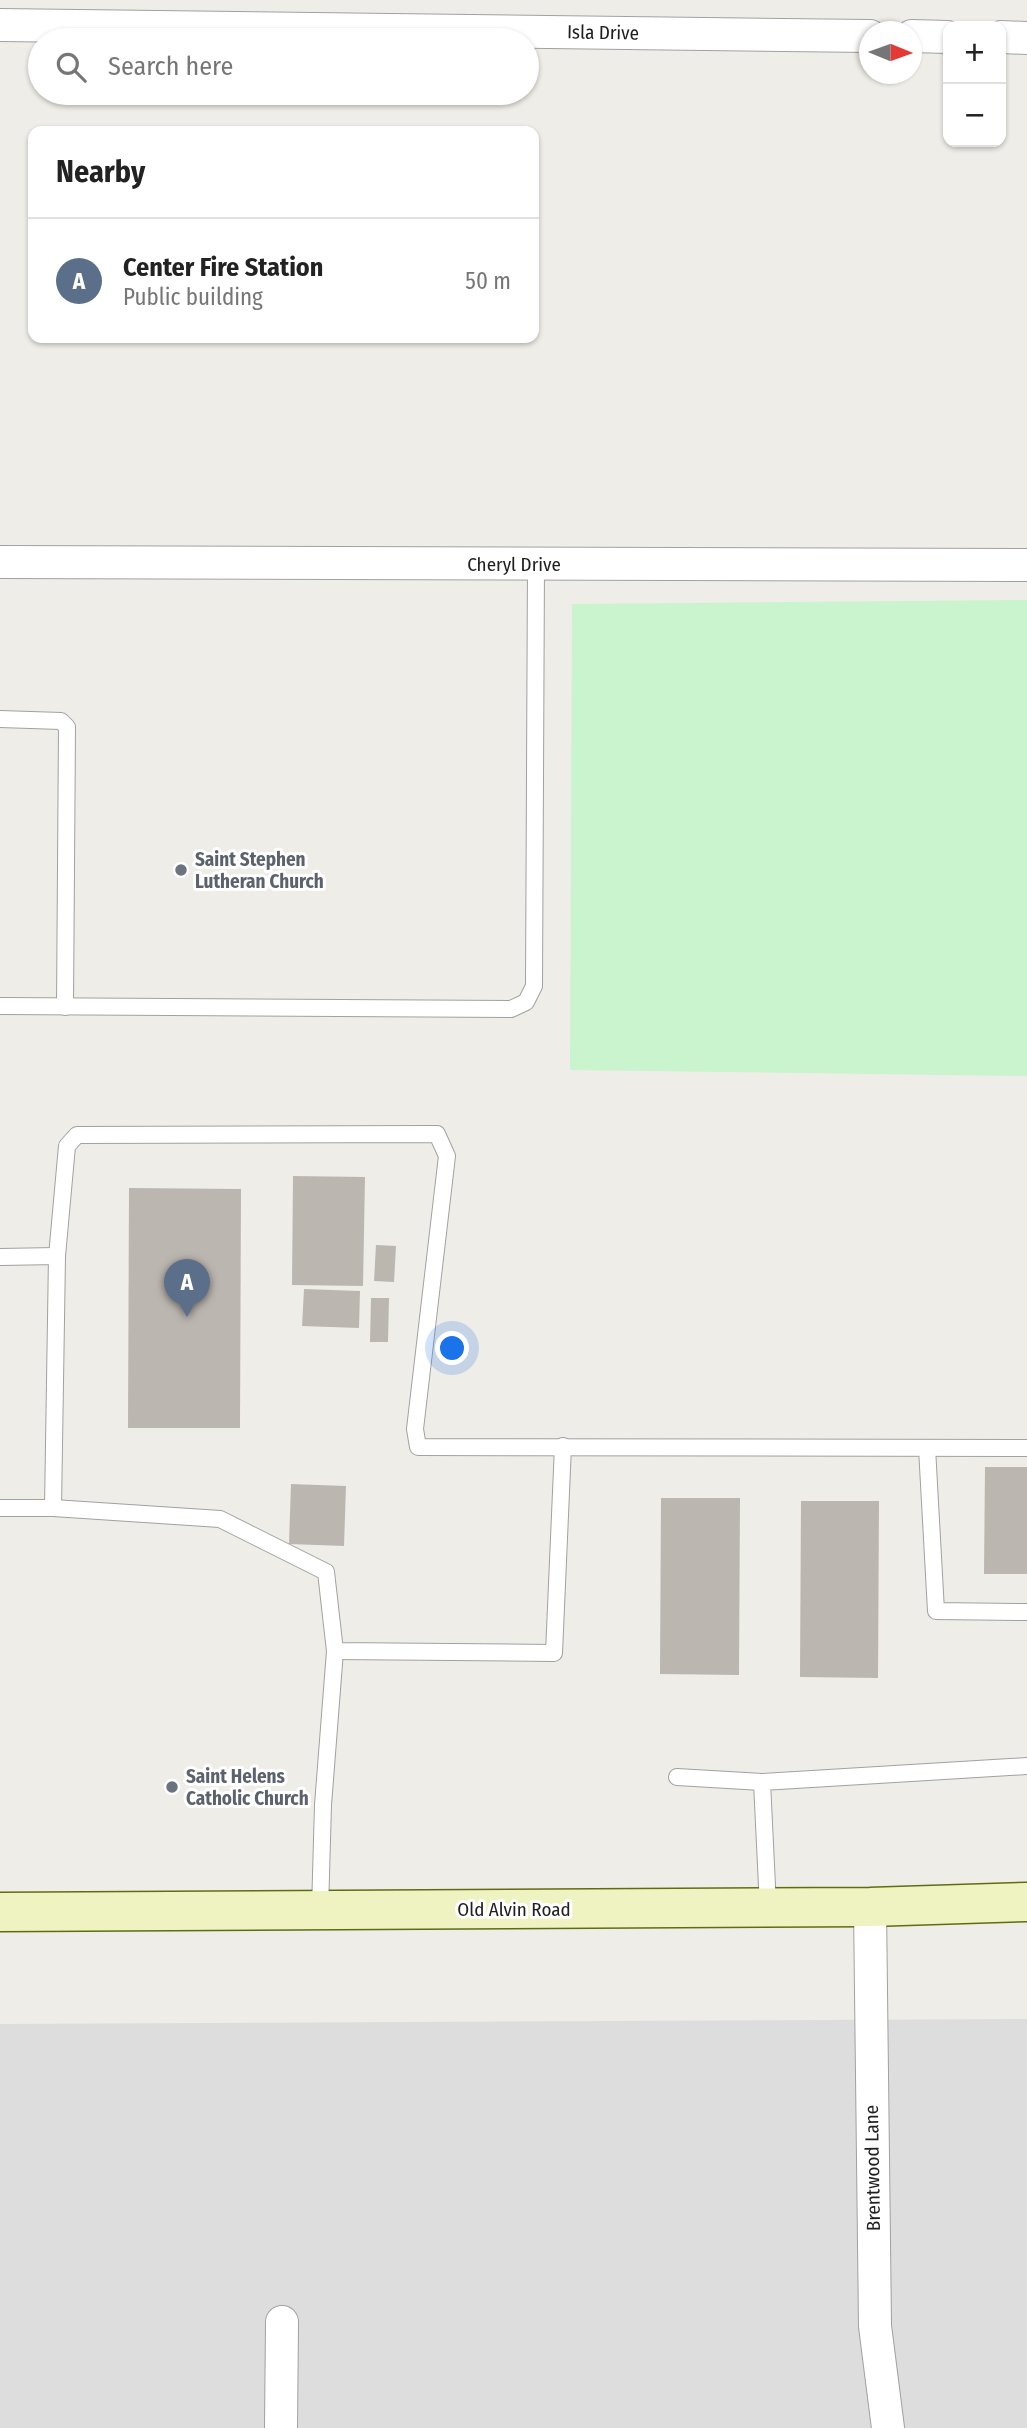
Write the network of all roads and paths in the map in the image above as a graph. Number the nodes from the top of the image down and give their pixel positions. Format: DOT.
graph roads {
  1 [pos="0,25"];
  2 [pos="237,28"];
  3 [pos="539,32"];
  4 [pos="859,36"];
  5 [pos="922,36"];
  6 [pos="943,37"];
  7 [pos="1006,37"];
  8 [pos="1027,38"];
  9 [pos="0,562"];
  10 [pos="536,564"];
  11 [pos="1027,565"];
  12 [pos="0,719"];
  13 [pos="0,1006"];
  14 [pos="65,1007"];
  15 [pos="0,1256"];
  16 [pos="57,1256"];
  17 [pos="563,1446"];
  18 [pos="928,1448"];
  19 [pos="1027,1448"];
  20 [pos="0,1508"];
  21 [pos="53,1508"];
  22 [pos="1027,1612"];
  23 [pos="335,1651"];
  24 [pos="1027,1766"];
  25 [pos="677,1777"];
  26 [pos="762,1782"];
  27 [pos="1027,1902"];
  28 [pos="870,1907"];
  29 [pos="768,1908"];
  30 [pos="320,1910"];
  31 [pos="0,1912"];
  32 [pos="282,2322"];
  33 [pos="281,2428"];
  34 [pos="888,2428"];
  1 -- 2 [label="street, Isla Drive"];
  3 -- 4 [label="street, Isla Drive"];
  5 -- 6 [label="street"];
  7 -- 8 [label="street"];
  9 -- 10 [label="street, Cheryl Drive"];
  10 -- 11 [label="street, Cheryl Drive"];
  10 -- 14 [label="lane"];
  12 -- 14 [label="lane"];
  13 -- 14 [label="lane"];
  15 -- 16 [label="lane"];
  16 -- 17 [label="lane"];
  16 -- 21 [label="lane"];
  17 -- 18 [label="lane"];
  17 -- 23 [label="lane"];
  18 -- 19 [label="lane"];
  18 -- 22 [label="lane"];
  20 -- 21 [label="lane"];
  21 -- 23 [label="lane"];
  23 -- 30 [label="lane"];
  24 -- 26 [label="lane"];
  25 -- 26 [label="lane"];
  26 -- 29 [label="lane"];
  27 -- 28 [label="street, Old Alvin Road"];
  28 -- 29 [label="street, Old Alvin Road"];
  28 -- 34 [label="street, Brentwood Lane"];
  29 -- 30 [label="street, Old Alvin Road"];
  30 -- 31 [label="street, Old Alvin Road"];
  32 -- 33 [label="street"];
}
